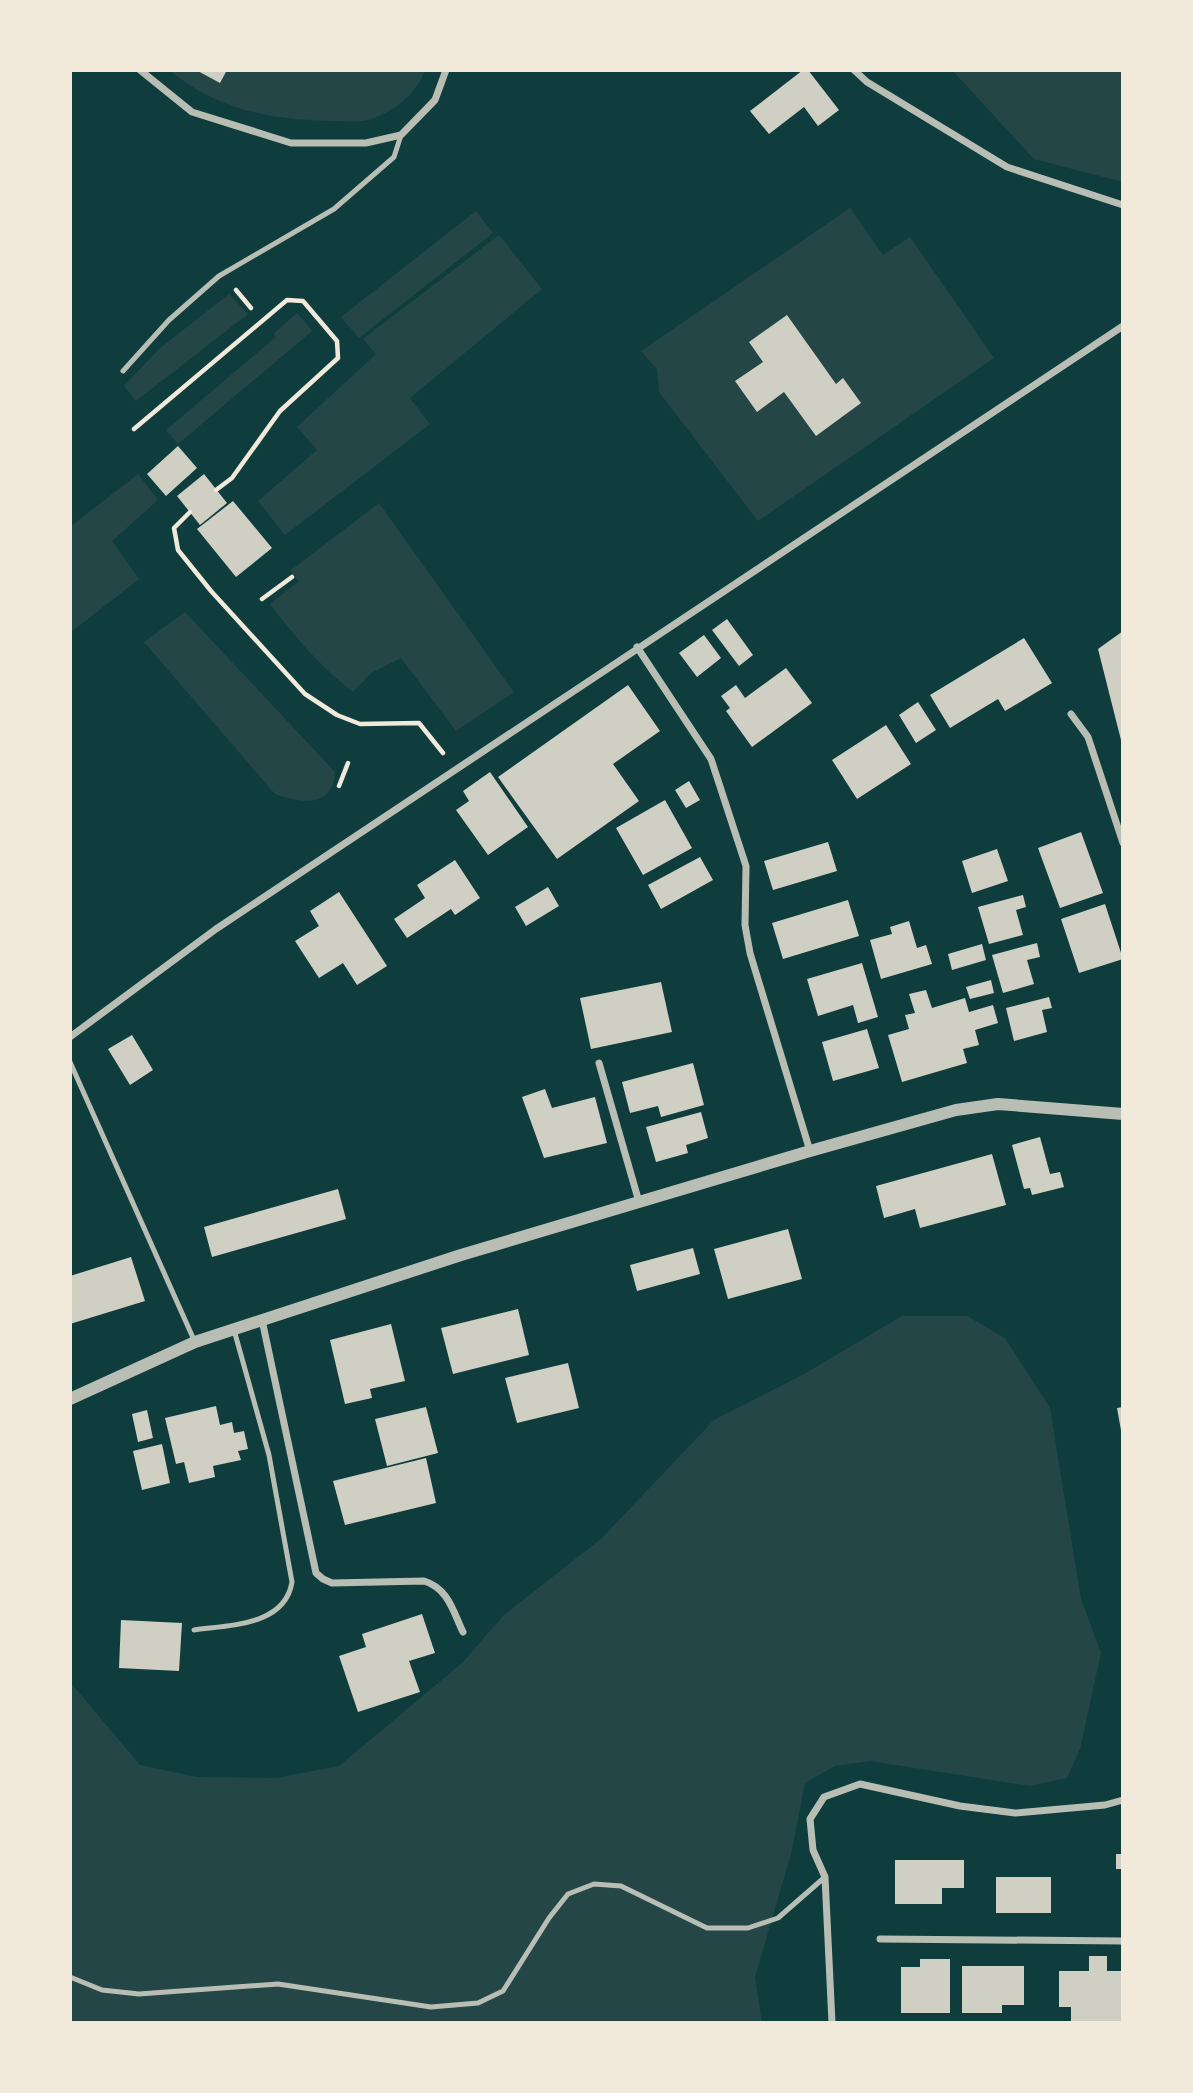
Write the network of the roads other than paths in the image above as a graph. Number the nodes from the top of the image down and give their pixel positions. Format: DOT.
graph roads {
  1 [pos="140,70"];
  2 [pos="446,70"];
  3 [pos="854,70"];
  4 [pos="401,135"];
  5 [pos="1123,205"];
  6 [pos="1123,326"];
  7 [pos="123,370"];
  8 [pos="638,647"];
  9 [pos="1071,714"];
  10 [pos="1123,843"];
  11 [pos="70,1037"];
  12 [pos="70,1062"];
  13 [pos="599,1063"];
  14 [pos="1123,1114"];
  15 [pos="810,1151"];
  16 [pos="639,1202"];
  17 [pos="262,1320"];
  18 [pos="234,1330"];
  19 [pos="195,1342"];
  20 [pos="70,1399"];
  21 [pos="194,1630"];
  22 [pos="463,1632"];
  23 [pos="1123,1800"];
  24 [pos="824,1877"];
  25 [pos="880,1939"];
  26 [pos="1123,1941"];
  27 [pos="70,1977"];
  28 [pos="832,2023"];
  1 -- 4 [label="street"];
  2 -- 4 [label="street"];
  3 -- 5 [label="street"];
  4 -- 7 [label="lane"];
  6 -- 8 [label="street"];
  8 -- 11 [label="street"];
  8 -- 15 [label="street"];
  9 -- 10 [label="street"];
  12 -- 19 [label="lane"];
  13 -- 16 [label="street"];
  14 -- 15 [label="street"];
  15 -- 16 [label="street"];
  16 -- 17 [label="street"];
  17 -- 18 [label="street"];
  17 -- 22 [label="street"];
  18 -- 19 [label="street"];
  18 -- 21 [label="lane"];
  19 -- 20 [label="street"];
  23 -- 24 [label="street"];
  24 -- 27 [label="lane"];
  24 -- 28 [label="street"];
  25 -- 26 [label="street"];
}
